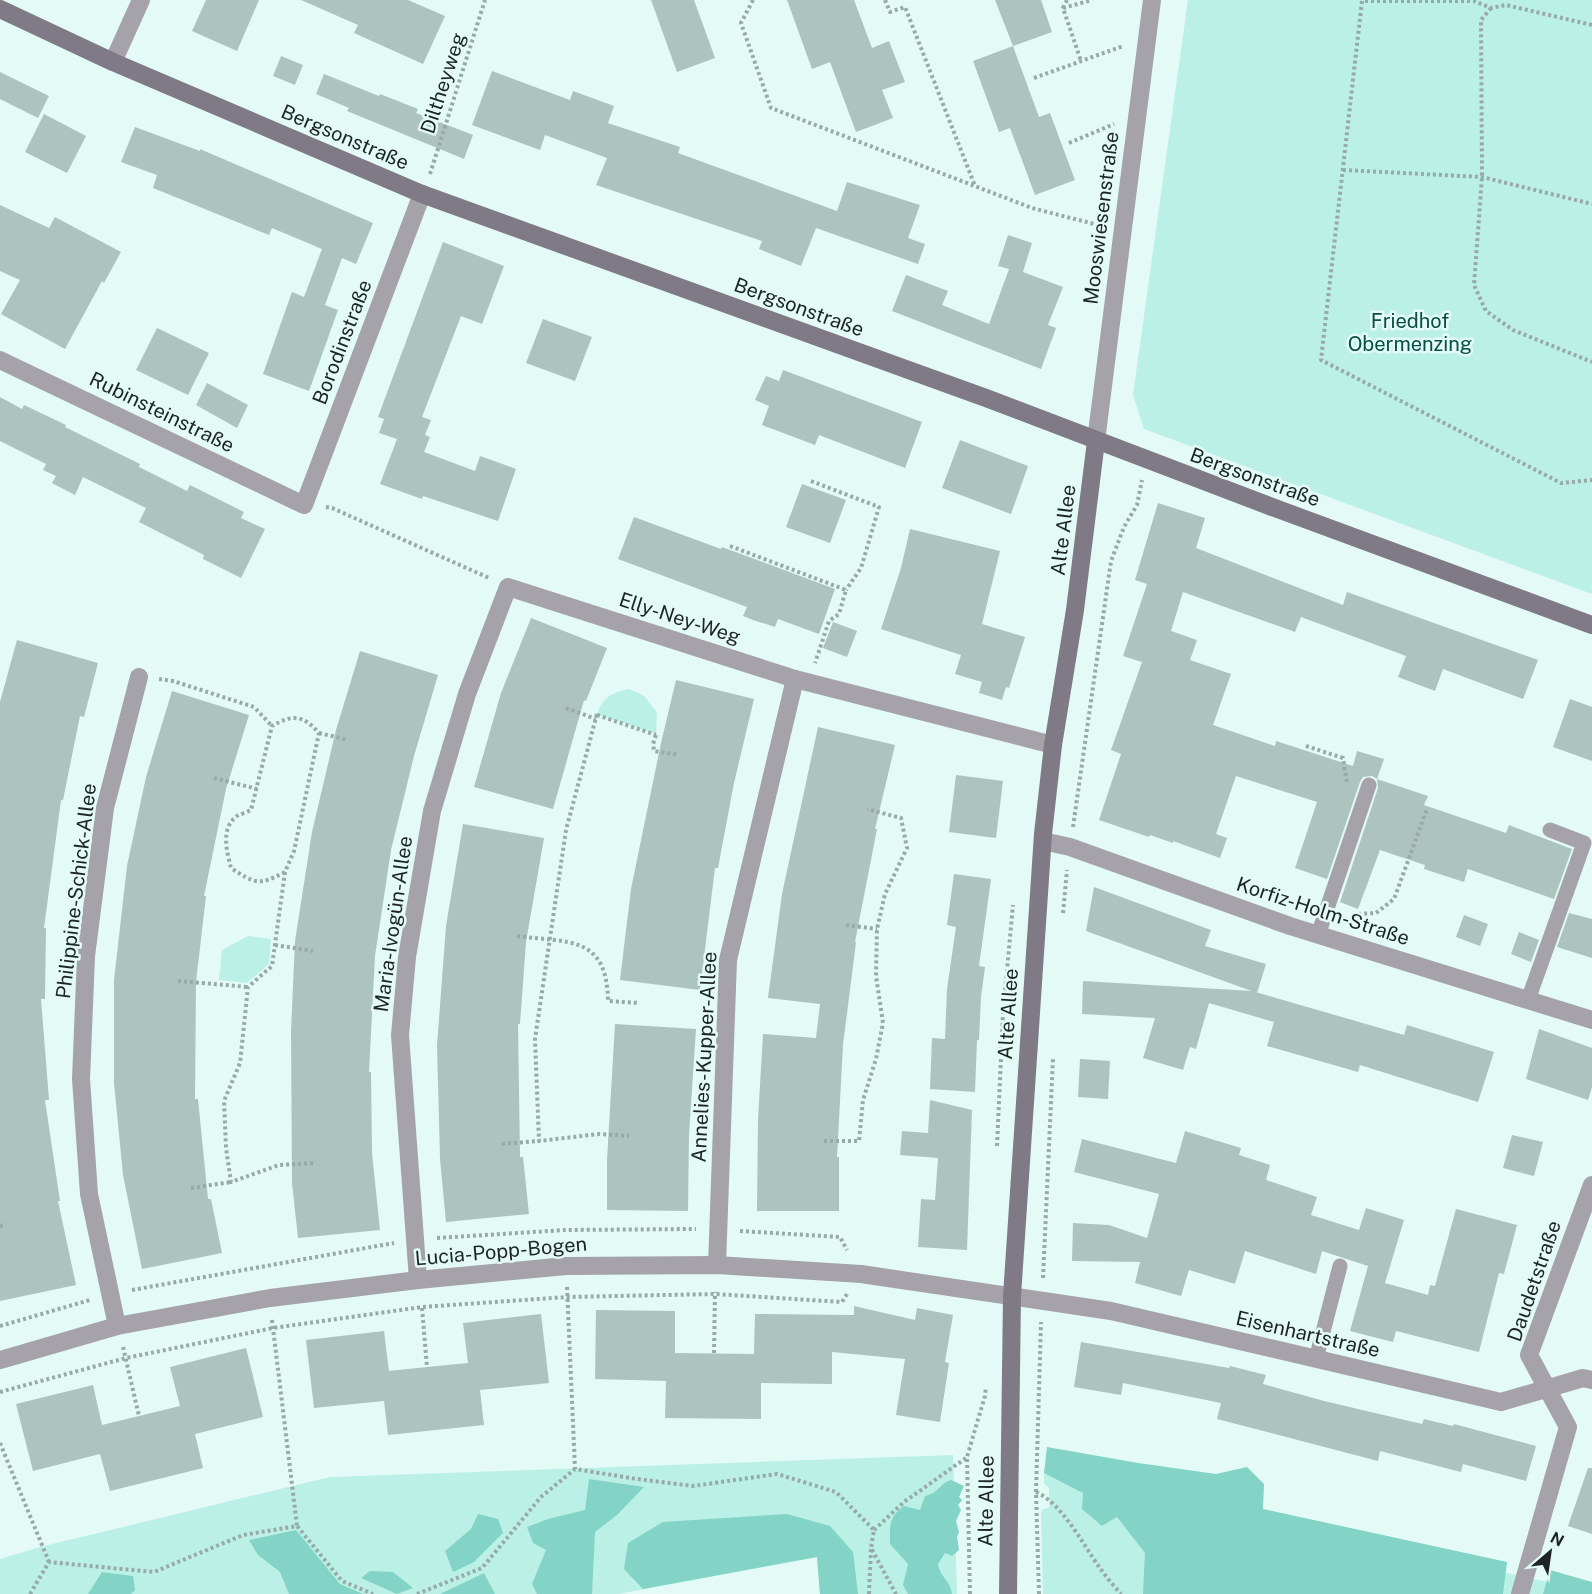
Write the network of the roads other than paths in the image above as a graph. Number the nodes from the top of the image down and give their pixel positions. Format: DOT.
graph roads {
  1 [pos="141,0"];
  2 [pos="1152,0"];
  3 [pos="0,9"];
  4 [pos="113,62"];
  5 [pos="422,194"];
  6 [pos="0,360"];
  7 [pos="1096,441"];
  8 [pos="304,505"];
  9 [pos="508,587"];
  10 [pos="1592,625"];
  11 [pos="139,677"];
  12 [pos="802,681"];
  13 [pos="1053,745"];
  14 [pos="1369,785"];
  15 [pos="1550,830"];
  16 [pos="1043,841"];
  17 [pos="1318,935"];
  18 [pos="1528,1000"];
  19 [pos="1592,1020"];
  20 [pos="1592,1185"];
  21 [pos="717,1264"];
  22 [pos="1340,1266"];
  23 [pos="418,1280"];
  24 [pos="1012,1296"];
  25 [pos="117,1326"];
  26 [pos="1316,1359"];
  27 [pos="0,1360"];
  28 [pos="1592,1380"];
  29 [pos="1546,1389"];
  30 [pos="1008,1594"];
  31 [pos="1520,1594"];
  1 -- 4 [label="street"];
  2 -- 7 [label="street, Mooswiesenstraße"];
  3 -- 4 [label="street, Bergsonstraße"];
  4 -- 5 [label="street, Bergsonstraße"];
  5 -- 7 [label="street, Bergsonstraße"];
  5 -- 8 [label="street, Borodinstraße"];
  6 -- 8 [label="street, Rubinsteinstraße"];
  7 -- 10 [label="street, Bergsonstraße"];
  7 -- 13 [label="street, Alte Allee"];
  9 -- 12 [label="street, Elly-Ney-Weg"];
  9 -- 23 [label="street, Maria-Ivogün-Allee"];
  11 -- 25 [label="street, Philippine-Schick-Allee"];
  12 -- 13 [label="street, Elly-Ney-Weg"];
  12 -- 21 [label="street, Annelies-Kupper-Allee"];
  13 -- 16 [label="street, Alte Allee"];
  14 -- 17 [label="lane"];
  15 -- 18 [label="lane"];
  16 -- 17 [label="street, Korfiz-Holm-Straße"];
  16 -- 24 [label="street, Alte Allee"];
  17 -- 18 [label="street, Korfiz-Holm-Straße"];
  18 -- 19 [label="street, Korfiz-Holm-Straße"];
  20 -- 29 [label="street, Daudetstraße"];
  21 -- 23 [label="street, Lucia-Popp-Bogen"];
  21 -- 24 [label="street, Lucia-Popp-Bogen"];
  22 -- 26 [label="lane"];
  23 -- 25 [label="street, Lucia-Popp-Bogen"];
  24 -- 26 [label="street, Eisenhartstraße"];
  24 -- 30 [label="street, Alte Allee"];
  25 -- 27 [label="street, Lucia-Popp-Bogen"];
  26 -- 29 [label="street, Eisenhartstraße"];
  28 -- 29 [label="street, Eisenhartstraße"];
  29 -- 31 [label="street, Daudetstraße"];
}
